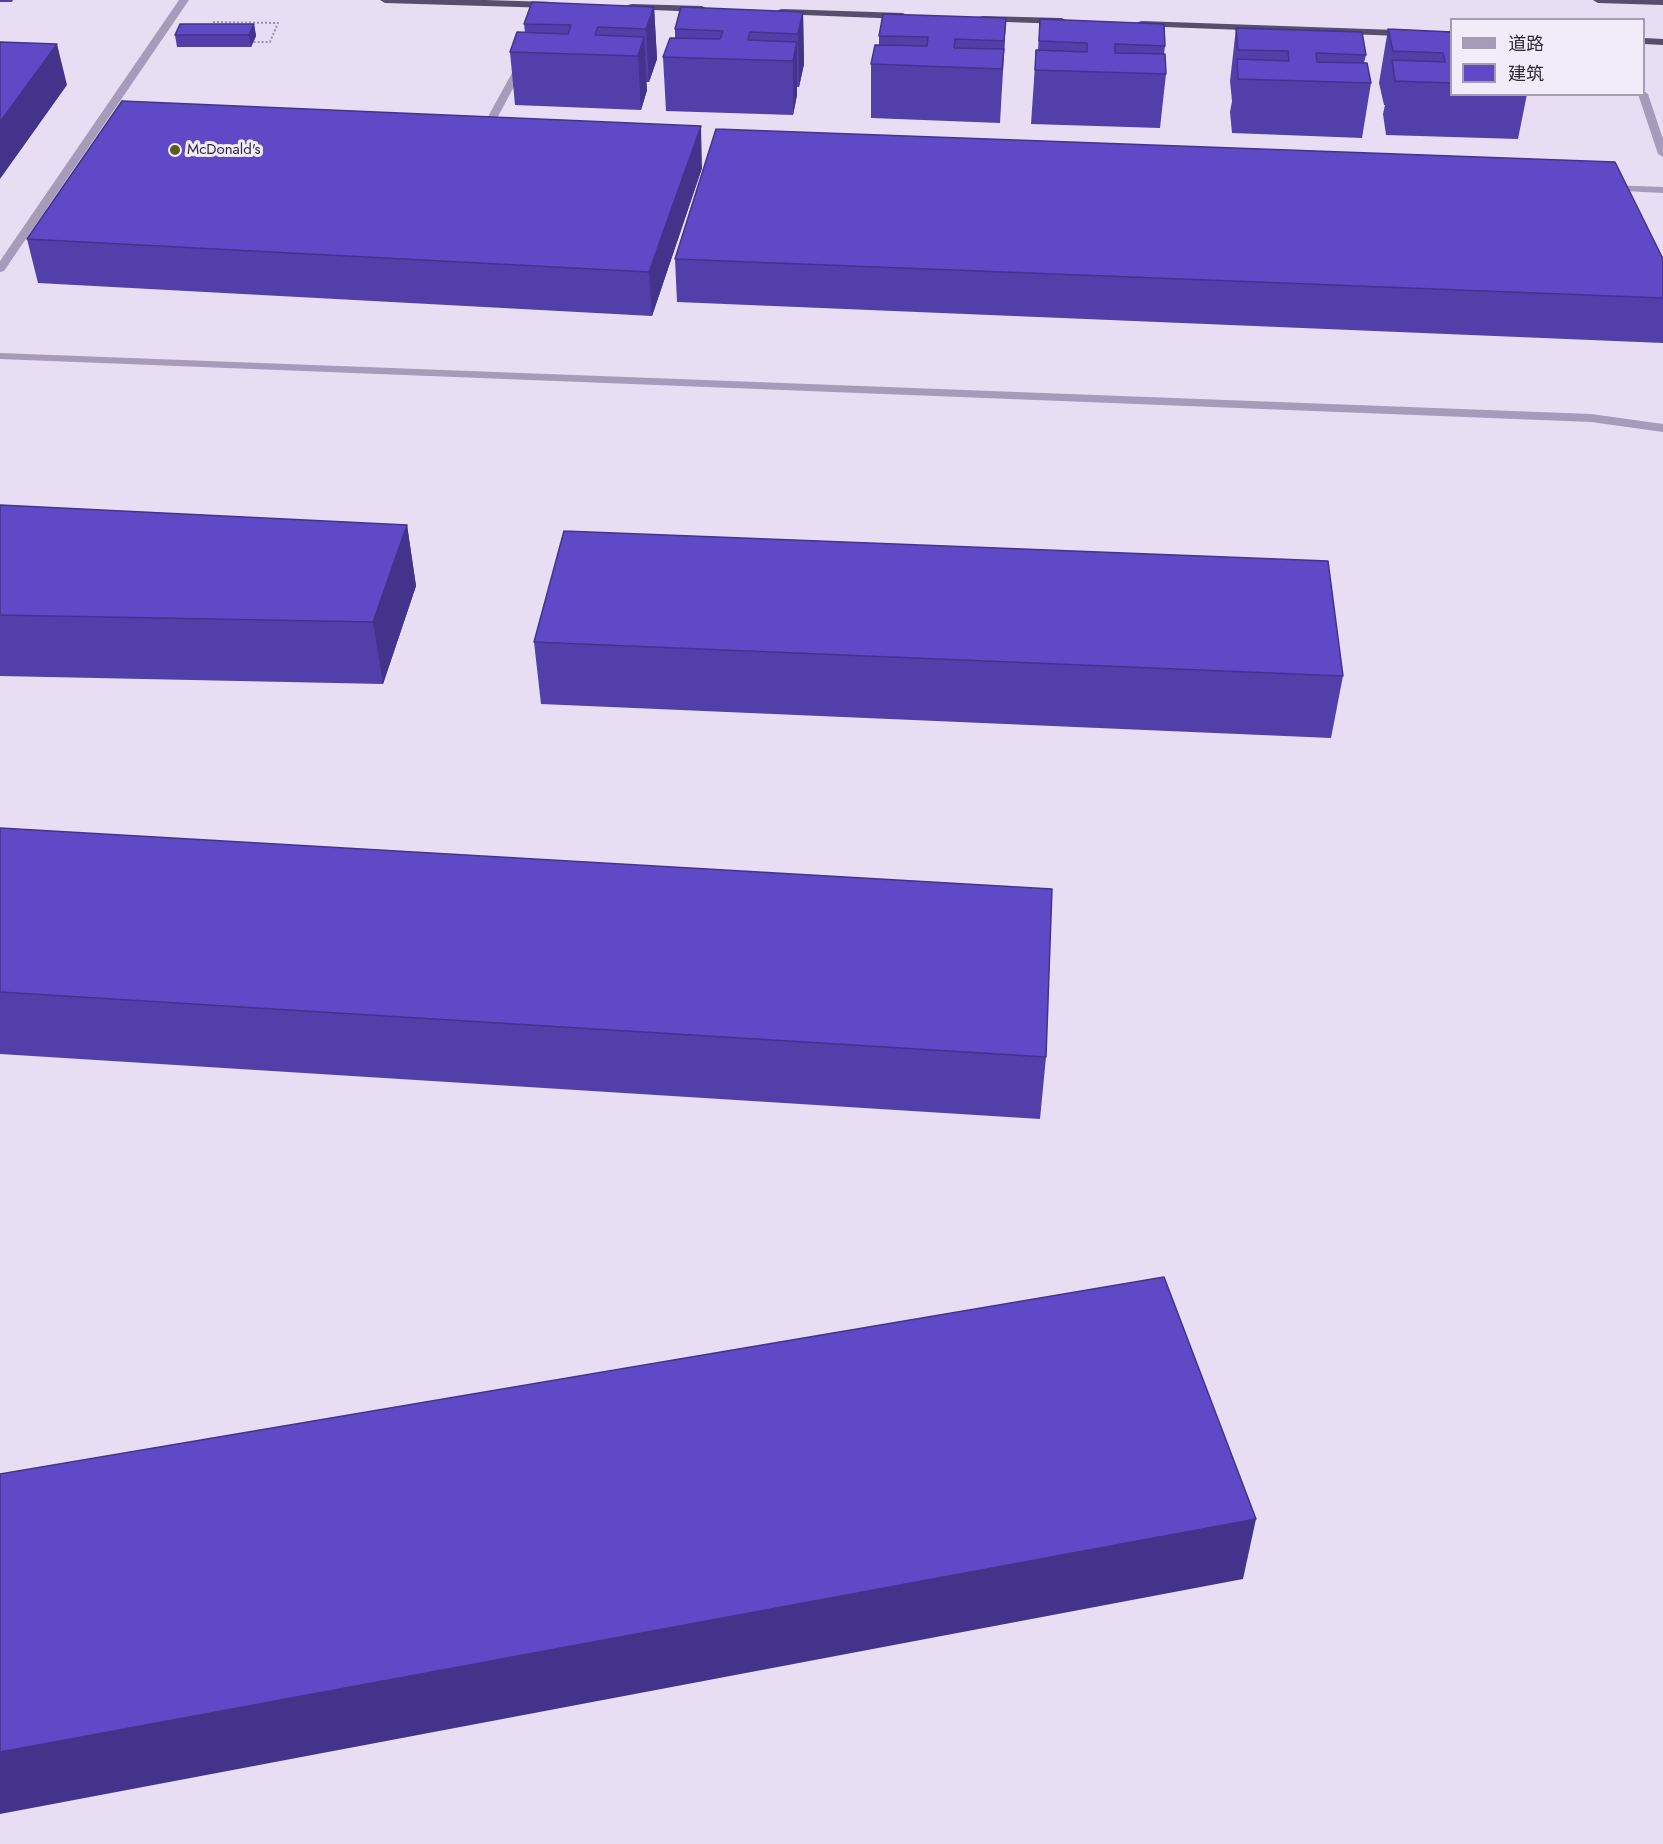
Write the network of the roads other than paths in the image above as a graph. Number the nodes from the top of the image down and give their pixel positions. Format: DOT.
graph roads {
  1 [pos="184,0"];
  2 [pos="385,0"];
  3 [pos="1598,0"];
  4 [pos="1663,2"];
  5 [pos="564,5"];
  6 [pos="622,7"];
  7 [pos="715,9"];
  8 [pos="774,11"];
  9 [pos="917,16"];
  10 [pos="976,18"];
  11 [pos="1071,22"];
  12 [pos="1131,24"];
  13 [pos="1450,35"];
  14 [pos="1645,41"];
  15 [pos="1663,42"];
  16 [pos="526,54"];
  17 [pos="1643,96"];
  18 [pos="500,139"];
  19 [pos="1663,154"];
  20 [pos="1603,187"];
  21 [pos="1663,190"];
  22 [pos="0,269"];
  23 [pos="0,356"];
  24 [pos="1663,428"];
  1 -- 22 [label="street"];
  2 -- 5 [label="highway"];
  3 -- 4 [label="highway"];
  6 -- 7 [label="highway"];
  8 -- 9 [label="highway"];
  10 -- 11 [label="highway"];
  12 -- 13 [label="highway"];
  14 -- 15 [label="highway"];
  16 -- 18 [label="street"];
  17 -- 19 [label="street"];
  20 -- 21 [label="street"];
  23 -- 24 [label="street"];
}
